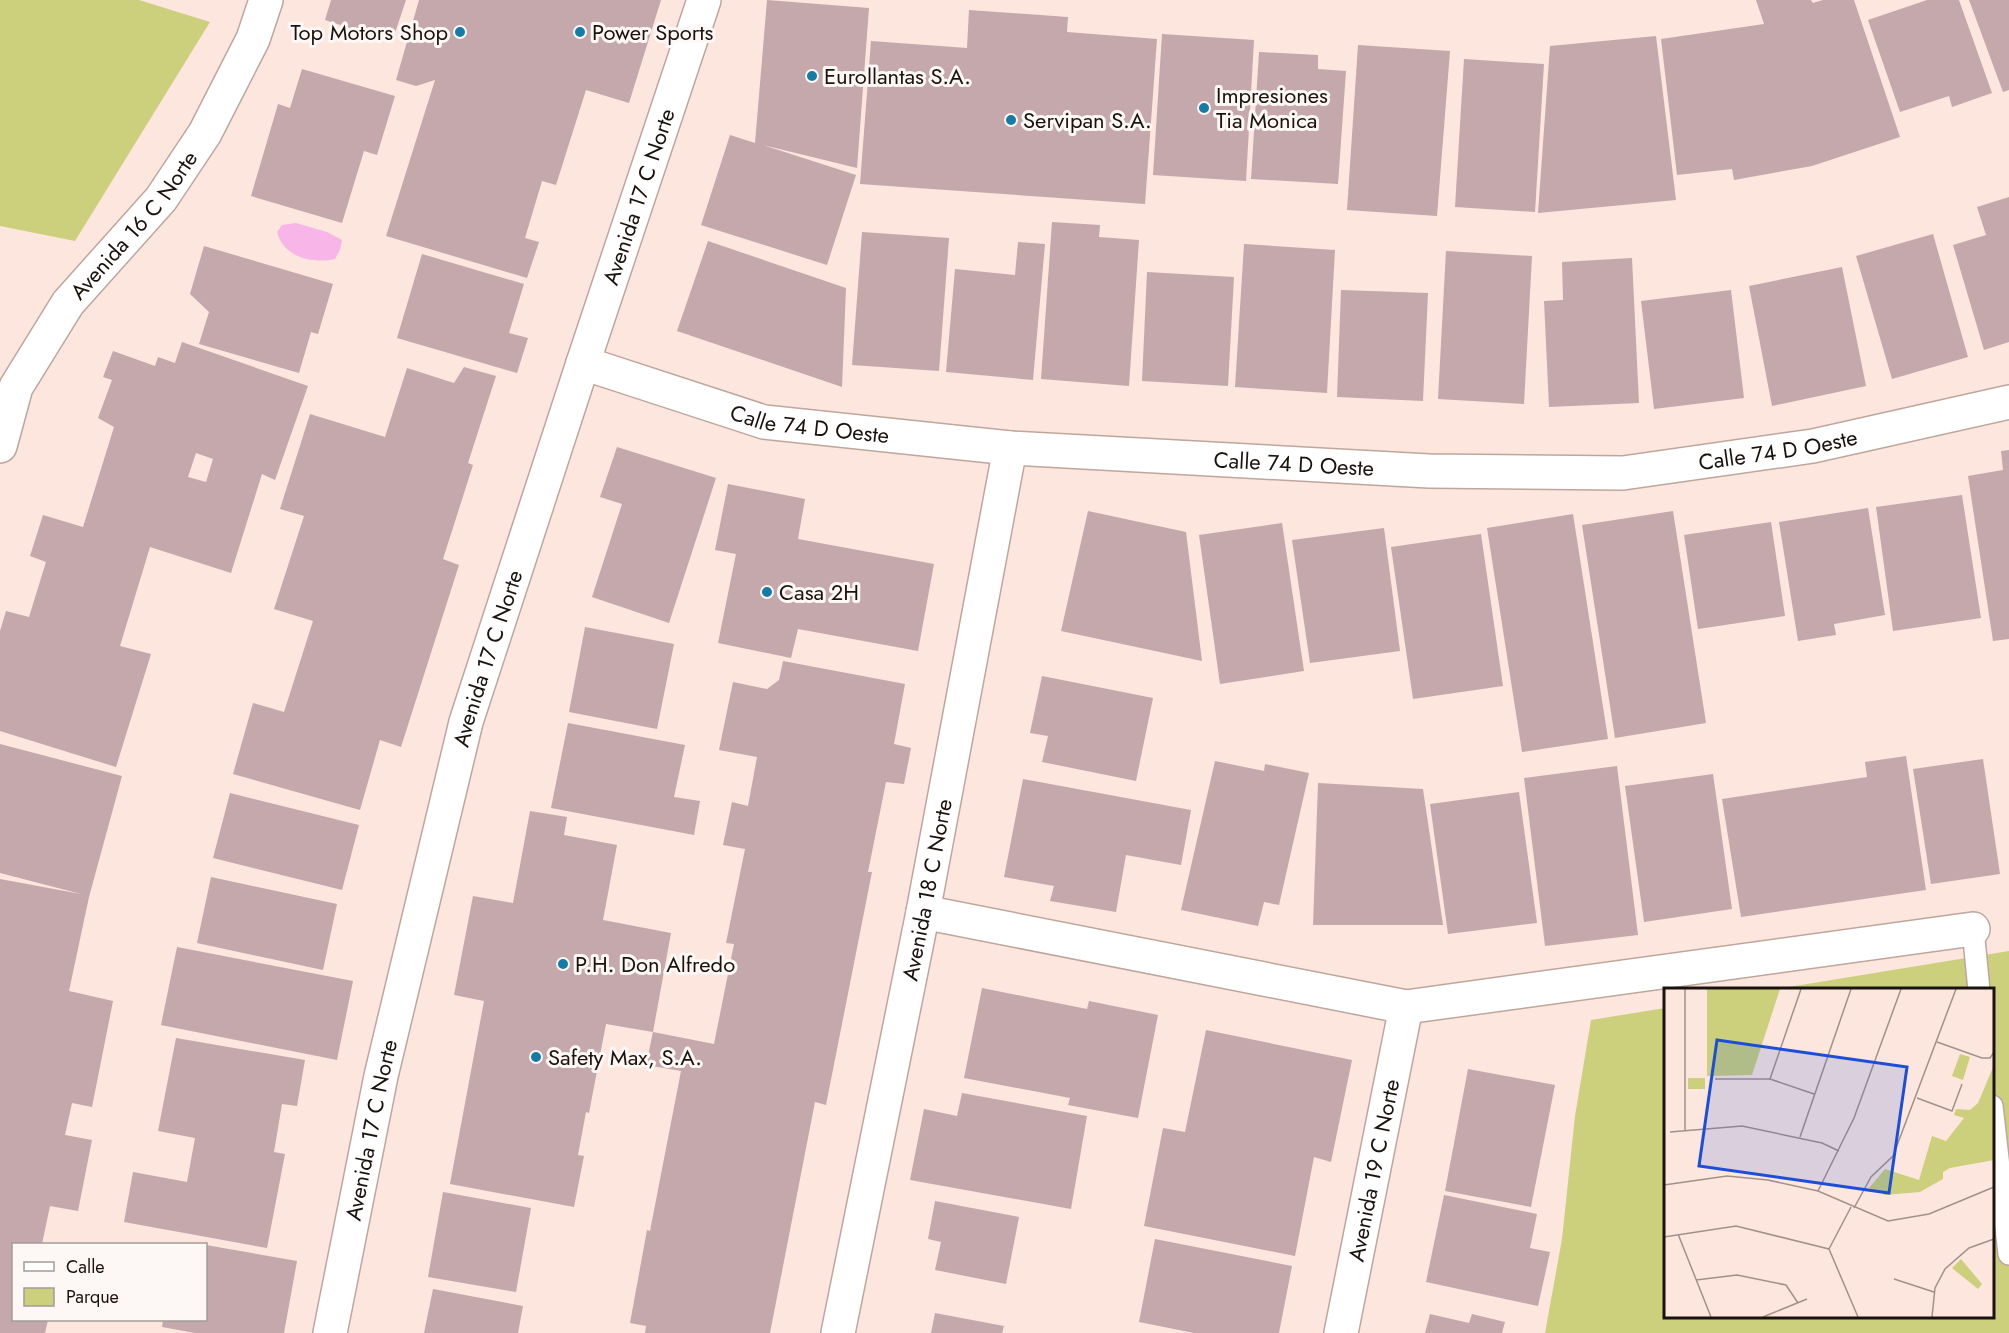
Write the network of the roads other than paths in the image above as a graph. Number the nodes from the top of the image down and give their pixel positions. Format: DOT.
graph roads {
  1 [pos="266,0"];
  2 [pos="704,0"];
  3 [pos="583,363"];
  4 [pos="2009,402"];
  5 [pos="0,446"];
  6 [pos="1010,448"];
  7 [pos="924,912"];
  8 [pos="1973,929"];
  9 [pos="1979,988"];
  10 [pos="1406,1007"];
  11 [pos="1994,1123"];
  12 [pos="2009,1254"];
  13 [pos="330,1333"];
  14 [pos="838,1333"];
  15 [pos="1341,1333"];
  1 -- 5 [label="street, Avenida 16 C Norte"];
  2 -- 3 [label="street, Avenida 17 C Norte"];
  3 -- 6 [label="street, Calle 74 D Oeste"];
  3 -- 13 [label="street, Avenida 17 C Norte"];
  4 -- 6 [label="street, Calle 74 D Oeste"];
  6 -- 7 [label="street, Avenida 18 C Norte"];
  7 -- 10 [label="street"];
  7 -- 14 [label="street, Avenida 18 C Norte"];
  8 -- 9 [label="lane"];
  8 -- 10 [label="street"];
  10 -- 15 [label="street, Avenida 19 C Norte"];
  11 -- 12 [label="lane"];
}
